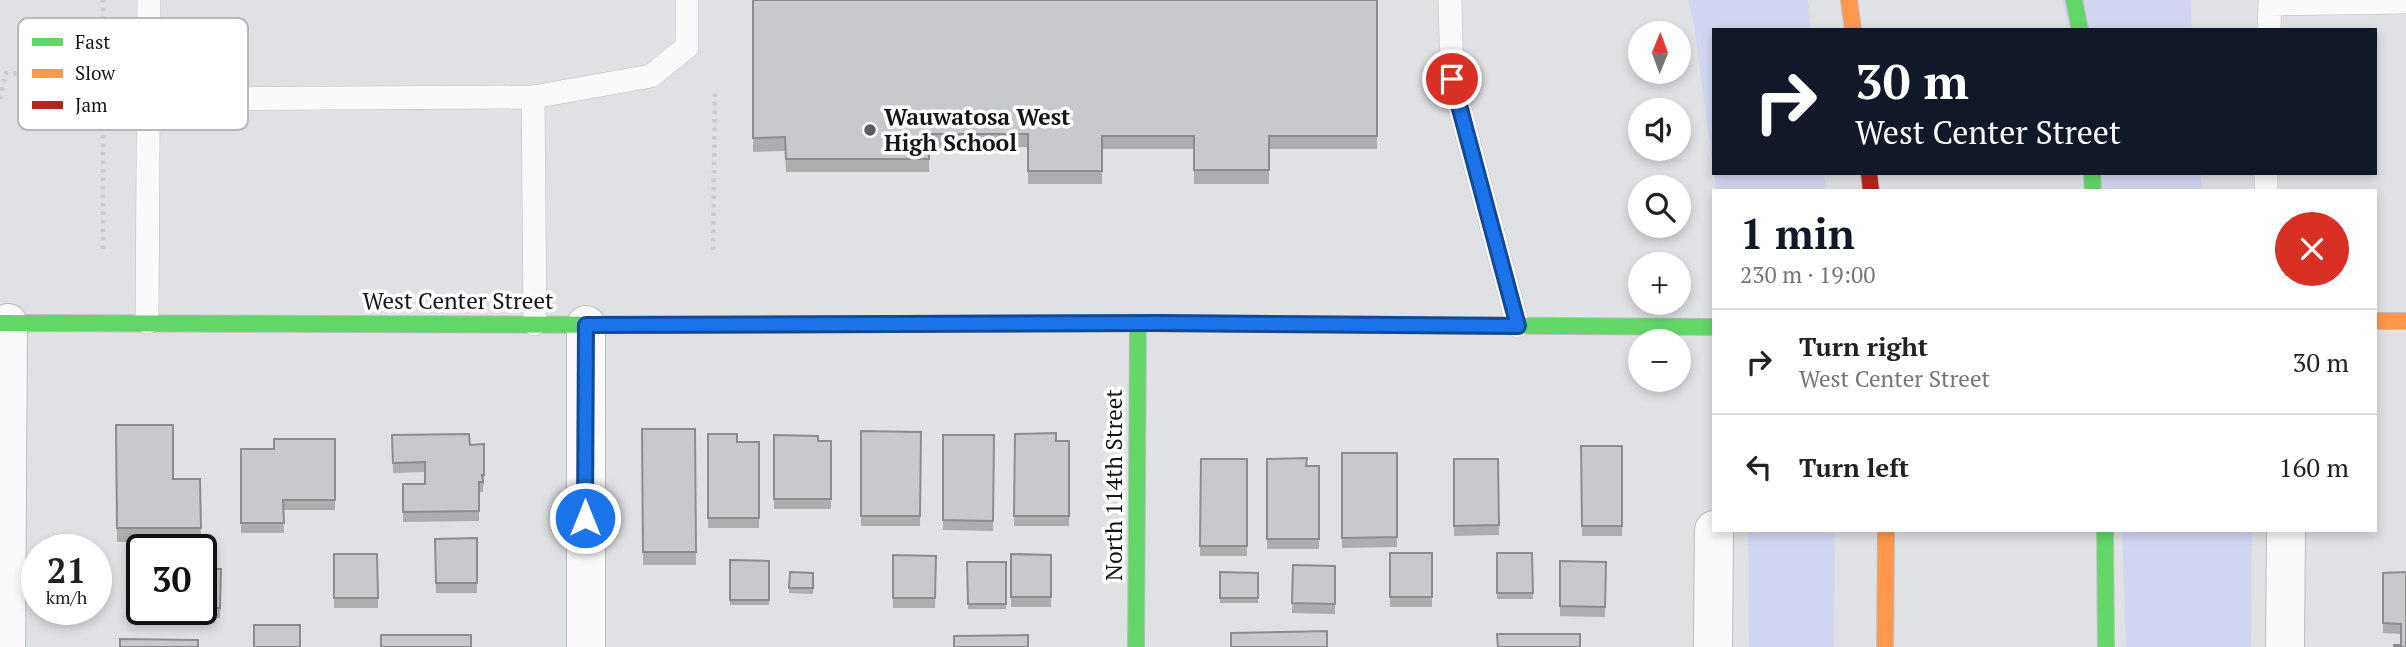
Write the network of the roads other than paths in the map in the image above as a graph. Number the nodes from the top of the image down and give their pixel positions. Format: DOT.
graph roads {
  1 [pos="149,0"];
  2 [pos="687,0"];
  3 [pos="1450,0"];
  4 [pos="1849,0"];
  5 [pos="2074,0"];
  6 [pos="2270,2"];
  7 [pos="2406,2"];
  8 [pos="149,18"];
  9 [pos="1853,28"];
  10 [pos="2080,28"];
  11 [pos="2269,28"];
  12 [pos="533,97"];
  13 [pos="248,98"];
  14 [pos="150,130"];
  15 [pos="2377,321"];
  16 [pos="2406,321"];
  17 [pos="147,322"];
  18 [pos="4,323"];
  19 [pos="1138,323"];
  20 [pos="535,324"];
  21 [pos="586,325"];
  22 [pos="1518,326"];
  23 [pos="1712,327"];
  24 [pos="1714,532"];
  25 [pos="1886,532"];
  26 [pos="2105,532"];
  27 [pos="2286,532"];
  28 [pos="6,647"];
  29 [pos="586,647"];
  30 [pos="1136,647"];
  31 [pos="1713,647"];
  32 [pos="1885,647"];
  33 [pos="2106,647"];
  34 [pos="2285,647"];
  1 -- 8 [label="lane"];
  2 -- 12 [label="lane"];
  3 -- 22 [label="lane"];
  4 -- 9 [label="main road"];
  5 -- 10 [label="main road"];
  6 -- 7 [label="lane"];
  6 -- 11 [label="lane"];
  12 -- 13 [label="lane"];
  12 -- 20 [label="lane"];
  14 -- 17 [label="lane"];
  15 -- 16 [label="main road"];
  17 -- 18 [label="main road, West Center Street"];
  17 -- 20 [label="main road, West Center Street"];
  18 -- 28 [label="street"];
  19 -- 21 [label="main road, West Center Street"];
  19 -- 22 [label="main road, West Center Street"];
  19 -- 30 [label="main road, North 114th Street"];
  20 -- 21 [label="main road, West Center Street"];
  21 -- 29 [label="street"];
  22 -- 23 [label="main road, West Center Street"];
  24 -- 31 [label="street"];
  25 -- 32 [label="main road"];
  26 -- 33 [label="main road"];
  27 -- 34 [label="street"];
}
